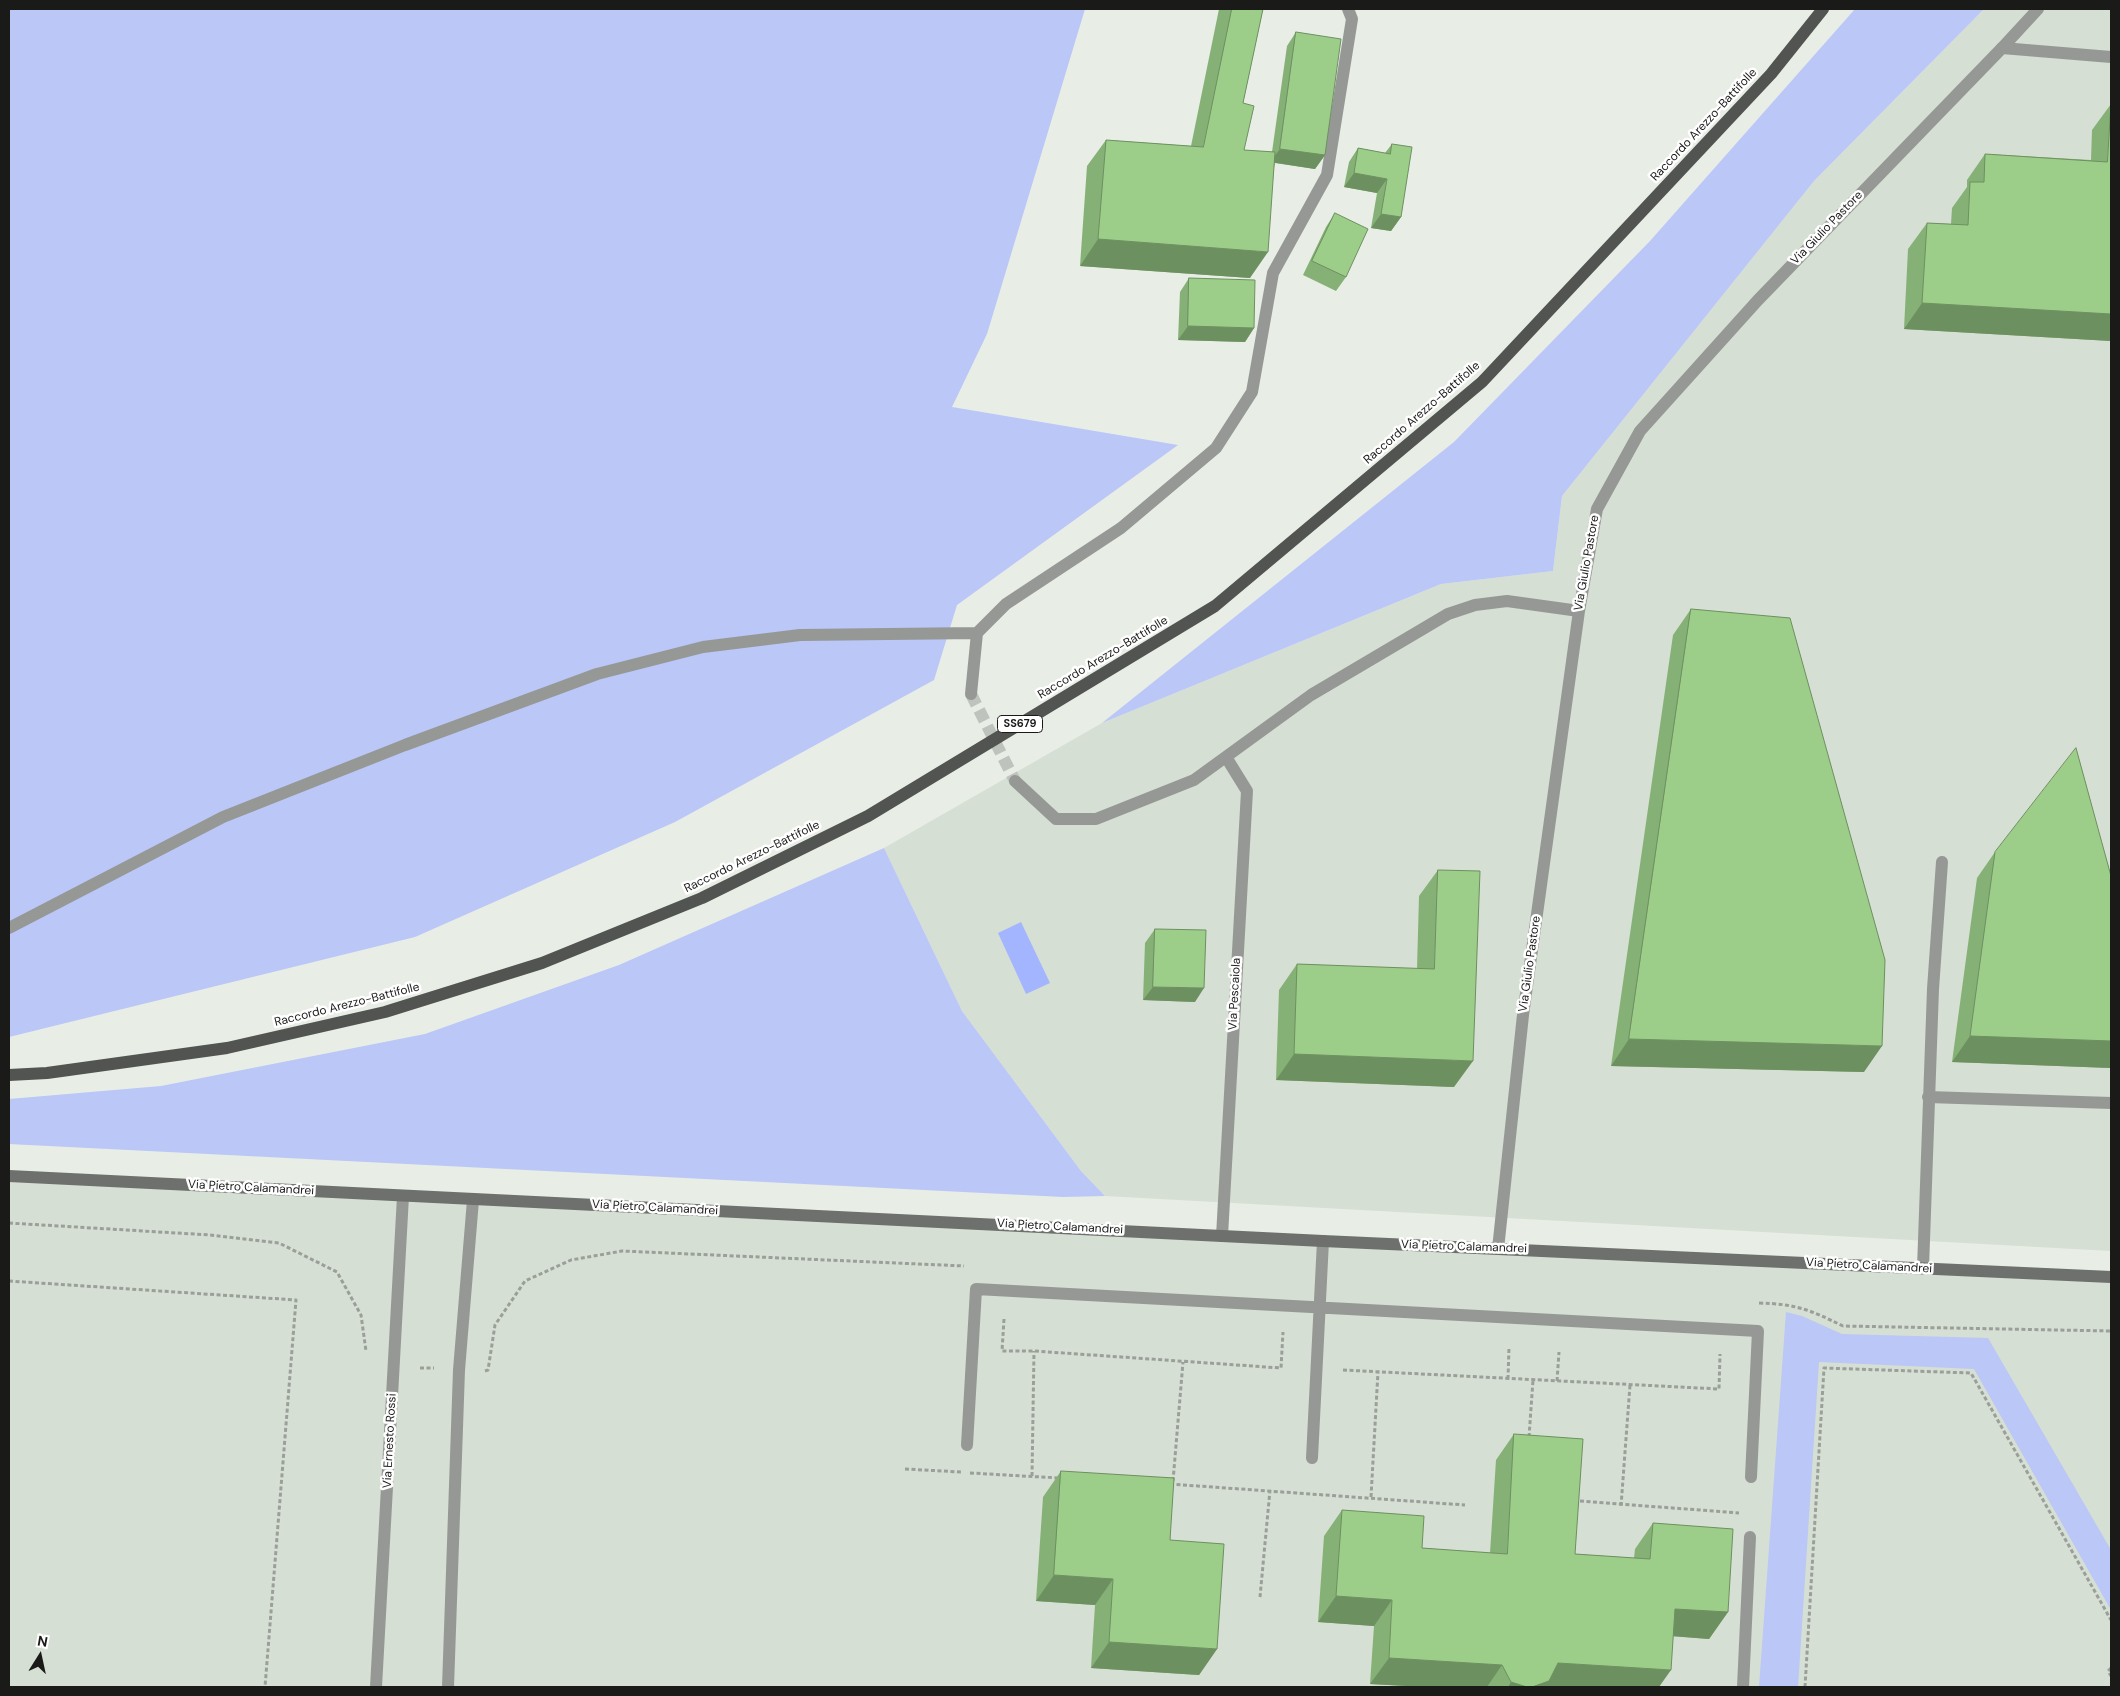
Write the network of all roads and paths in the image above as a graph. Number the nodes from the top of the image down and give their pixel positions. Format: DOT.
graph roads {
  1 [pos="1348,9"];
  2 [pos="1823,9"];
  3 [pos="2038,9"];
  4 [pos="2002,48"];
  5 [pos="2111,57"];
  6 [pos="1579,611"];
  7 [pos="977,633"];
  8 [pos="971,694"];
  9 [pos="1226,757"];
  10 [pos="1015,781"];
  11 [pos="1942,862"];
  12 [pos="9,928"];
  13 [pos="9,1075"];
  14 [pos="1928,1097"];
  15 [pos="2111,1103"];
  16 [pos="9,1176"];
  17 [pos="403,1196"];
  18 [pos="473,1200"];
  19 [pos="9,1223"];
  20 [pos="1222,1236"];
  21 [pos="1323,1241"];
  22 [pos="1498,1249"];
  23 [pos="1923,1268"];
  24 [pos="2111,1277"];
  25 [pos="9,1282"];
  26 [pos="1320,1309"];
  27 [pos="1004,1319"];
  28 [pos="1283,1331"];
  29 [pos="1509,1347"];
  30 [pos="1034,1351"];
  31 [pos="1559,1352"];
  32 [pos="1720,1353"];
  33 [pos="1183,1362"];
  34 [pos="1344,1363"];
  35 [pos="394,1366"];
  36 [pos="459,1370"];
  37 [pos="1378,1372"];
  38 [pos="1508,1379"];
  39 [pos="1533,1380"];
  40 [pos="1557,1381"];
  41 [pos="1630,1385"];
  42 [pos="1529,1444"];
  43 [pos="967,1445"];
  44 [pos="1312,1458"];
  45 [pos="904,1469"];
  46 [pos="1032,1476"];
  47 [pos="1751,1477"];
  48 [pos="1060,1478"];
  49 [pos="1164,1484"];
  50 [pos="1173,1484"];
  51 [pos="1270,1490"];
  52 [pos="1371,1498"];
  53 [pos="1580,1501"];
  54 [pos="1464,1505"];
  55 [pos="1621,1506"];
  56 [pos="1740,1513"];
  57 [pos="1750,1537"];
  58 [pos="1260,1597"];
  59 [pos="2111,1620"];
  60 [pos="2111,1668"];
  61 [pos="2111,1676"];
  62 [pos="265,1687"];
  63 [pos="376,1687"];
  64 [pos="448,1687"];
  65 [pos="1743,1687"];
  66 [pos="1805,1687"];
  1 -- 7 [label="street"];
  2 -- 13 [label="main road, Raccordo Arezzo-Battifolle / SS679"];
  3 -- 4 [label="street, Via Giulio Pastore"];
  4 -- 5 [label="street"];
  4 -- 6 [label="street, Via Giulio Pastore"];
  6 -- 9 [label="street"];
  6 -- 22 [label="street, Via Giulio Pastore"];
  7 -- 8 [label="street"];
  7 -- 12 [label="street"];
  9 -- 10 [label="street"];
  9 -- 20 [label="street, Via Pescaiola"];
  11 -- 14 [label="street"];
  14 -- 15 [label="street"];
  14 -- 23 [label="street"];
  16 -- 17 [label="main road, Via Pietro Calamandrei"];
  17 -- 18 [label="main road, Via Pietro Calamandrei"];
  17 -- 35 [label="street, Via Ernesto Rossi"];
  18 -- 20 [label="main road, Via Pietro Calamandrei"];
  18 -- 36 [label="street"];
  19 -- 35 [label="path"];
  20 -- 21 [label="main road, Via Pietro Calamandrei"];
  21 -- 22 [label="main road, Via Pietro Calamandrei"];
  21 -- 26 [label="street"];
  22 -- 23 [label="main road, Via Pietro Calamandrei"];
  23 -- 24 [label="main road, Via Pietro Calamandrei"];
  25 -- 62 [label="path"];
  26 -- 43 [label="street"];
  26 -- 44 [label="street"];
  26 -- 47 [label="street"];
  27 -- 30 [label="path"];
  28 -- 33 [label="path"];
  29 -- 38 [label="path"];
  30 -- 33 [label="path"];
  30 -- 46 [label="path"];
  31 -- 40 [label="path"];
  32 -- 41 [label="path"];
  33 -- 50 [label="path"];
  34 -- 37 [label="path"];
  35 -- 36 [label="path"];
  35 -- 63 [label="street, Via Ernesto Rossi"];
  36 -- 64 [label="street"];
  37 -- 38 [label="path"];
  37 -- 52 [label="path"];
  38 -- 39 [label="path"];
  39 -- 40 [label="path"];
  39 -- 42 [label="path"];
  40 -- 41 [label="path"];
  41 -- 55 [label="path"];
  45 -- 46 [label="path"];
  46 -- 48 [label="path"];
  49 -- 50 [label="path"];
  50 -- 51 [label="path"];
  51 -- 52 [label="path"];
  51 -- 58 [label="path"];
  52 -- 54 [label="path"];
  53 -- 55 [label="path"];
  55 -- 56 [label="path"];
  57 -- 65 [label="street"];
  59 -- 66 [label="path"];
  60 -- 61 [label="path"];
}
